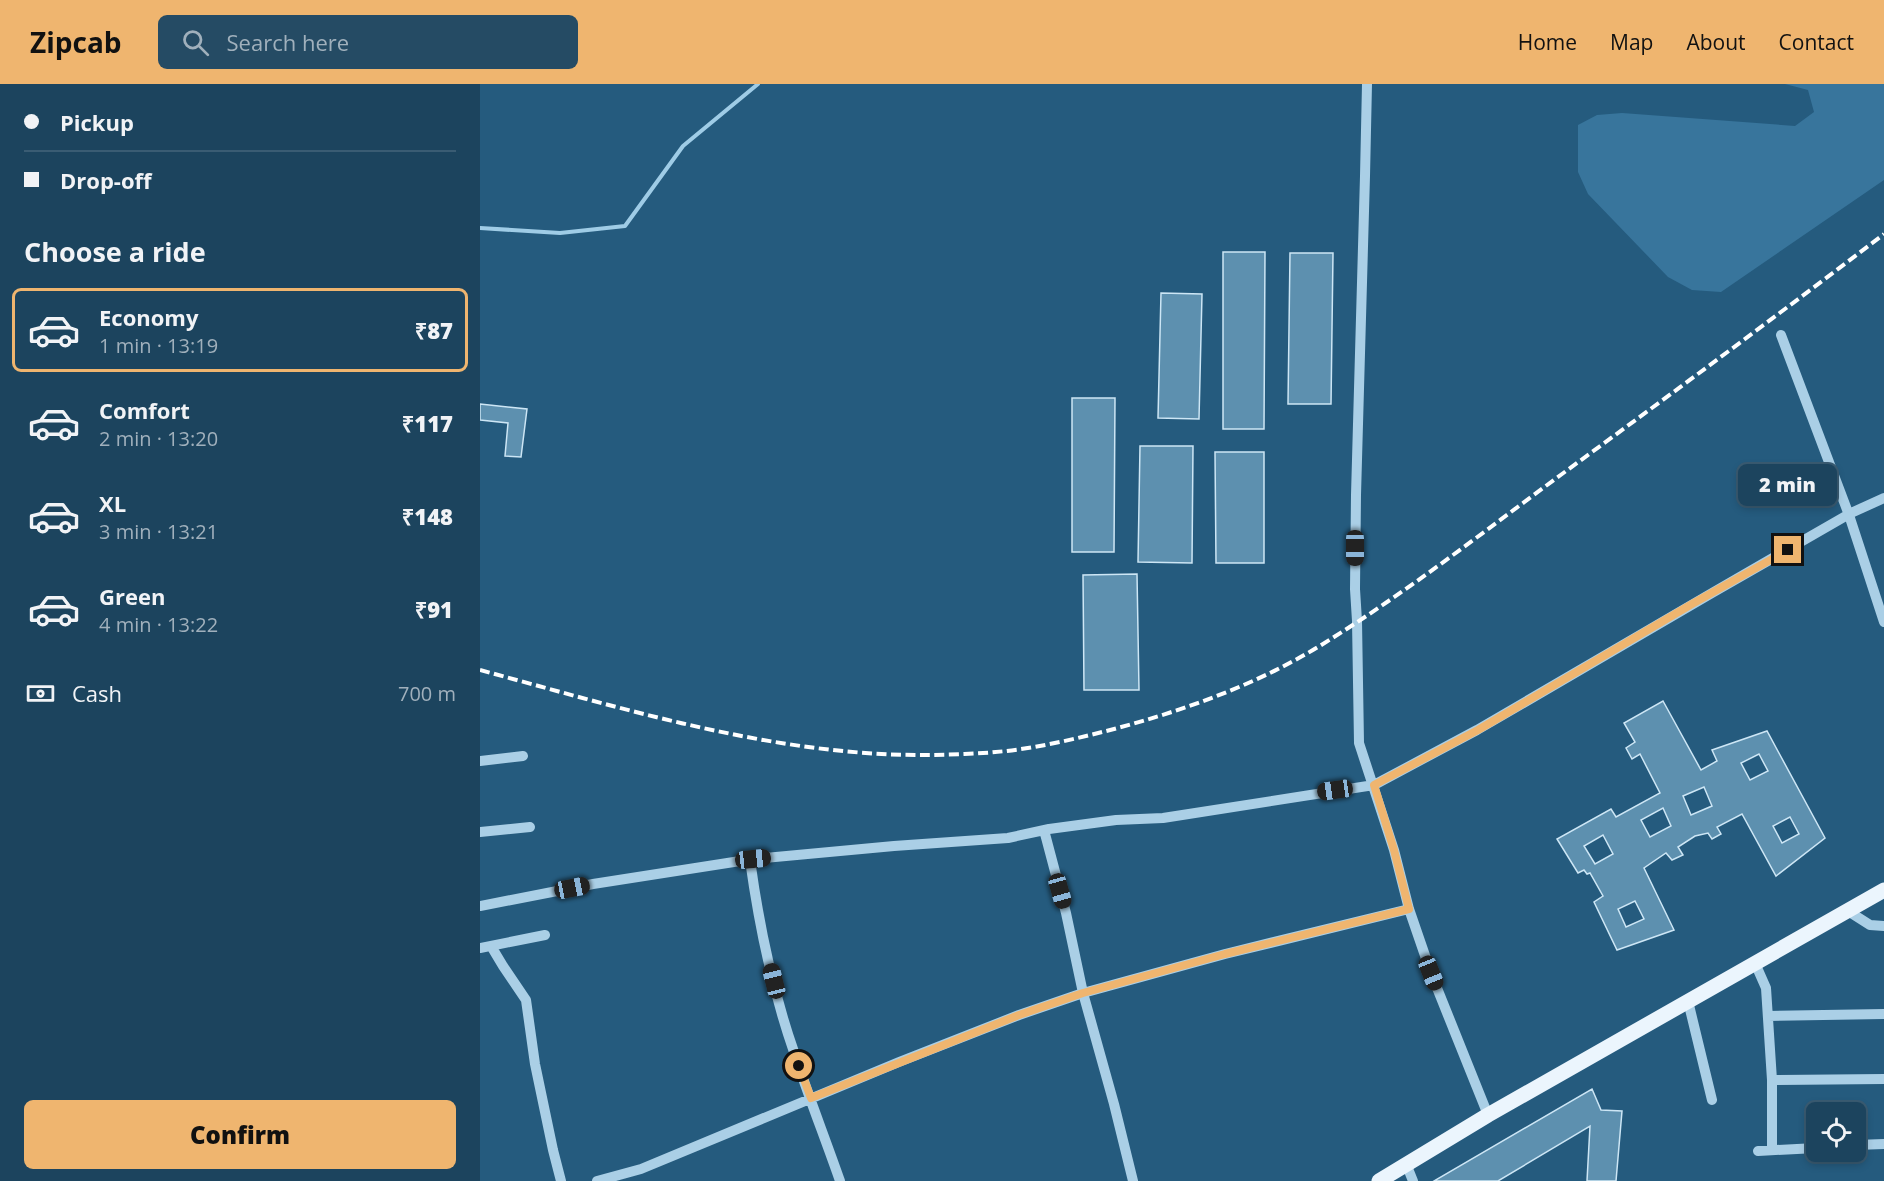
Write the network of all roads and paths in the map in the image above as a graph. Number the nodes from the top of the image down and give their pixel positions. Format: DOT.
graph roads {
  1 [pos="1366,84"];
  2 [pos="1781,335"];
  3 [pos="1884,498"];
  4 [pos="1849,515"];
  5 [pos="1884,622"];
  6 [pos="523,756"];
  7 [pos="480,761"];
  8 [pos="1374,785"];
  9 [pos="530,827"];
  10 [pos="1044,830"];
  11 [pos="480,832"];
  12 [pos="750,860"];
  13 [pos="1884,890"];
  14 [pos="480,906"];
  15 [pos="1409,909"];
  16 [pos="1848,911"];
  17 [pos="1884,926"];
  18 [pos="545,935"];
  19 [pos="486,947"];
  20 [pos="1755,963"];
  21 [pos="1083,993"];
  22 [pos="1688,1002"];
  23 [pos="1884,1014"];
  24 [pos="1768,1016"];
  25 [pos="1884,1079"];
  26 [pos="1772,1080"];
  27 [pos="811,1098"];
  28 [pos="1712,1100"];
  29 [pos="1488,1115"];
  30 [pos="1884,1144"];
  31 [pos="1866,1145"];
  32 [pos="1806,1148"];
  33 [pos="1772,1150"];
  34 [pos="1758,1151"];
  35 [pos="1407,1166"];
  36 [pos="561,1181"];
  37 [pos="597,1181"];
  38 [pos="840,1181"];
  39 [pos="1133,1181"];
  40 [pos="1379,1181"];
  41 [pos="1413,1181"];
  1 -- 8 [label="street"];
  2 -- 4 [label="street"];
  3 -- 4 [label="street"];
  4 -- 5 [label="street"];
  4 -- 8 [label="street"];
  6 -- 7 [label="street"];
  8 -- 10 [label="street"];
  8 -- 15 [label="street"];
  9 -- 11 [label="street"];
  10 -- 12 [label="street"];
  10 -- 21 [label="street"];
  12 -- 14 [label="street"];
  12 -- 27 [label="street"];
  13 -- 16 [label="main road"];
  15 -- 21 [label="street"];
  15 -- 29 [label="street"];
  16 -- 17 [label="street"];
  16 -- 20 [label="main road"];
  18 -- 19 [label="street"];
  19 -- 36 [label="street"];
  20 -- 22 [label="main road"];
  20 -- 24 [label="street"];
  21 -- 27 [label="street"];
  21 -- 39 [label="street"];
  22 -- 28 [label="street"];
  22 -- 29 [label="main road"];
  23 -- 24 [label="street"];
  24 -- 26 [label="street"];
  25 -- 26 [label="street"];
  26 -- 33 [label="street"];
  27 -- 37 [label="street"];
  27 -- 38 [label="street"];
  29 -- 35 [label="main road"];
  30 -- 31 [label="street"];
  32 -- 33 [label="street"];
  33 -- 34 [label="street"];
  35 -- 40 [label="main road"];
  35 -- 41 [label="street"];
}
